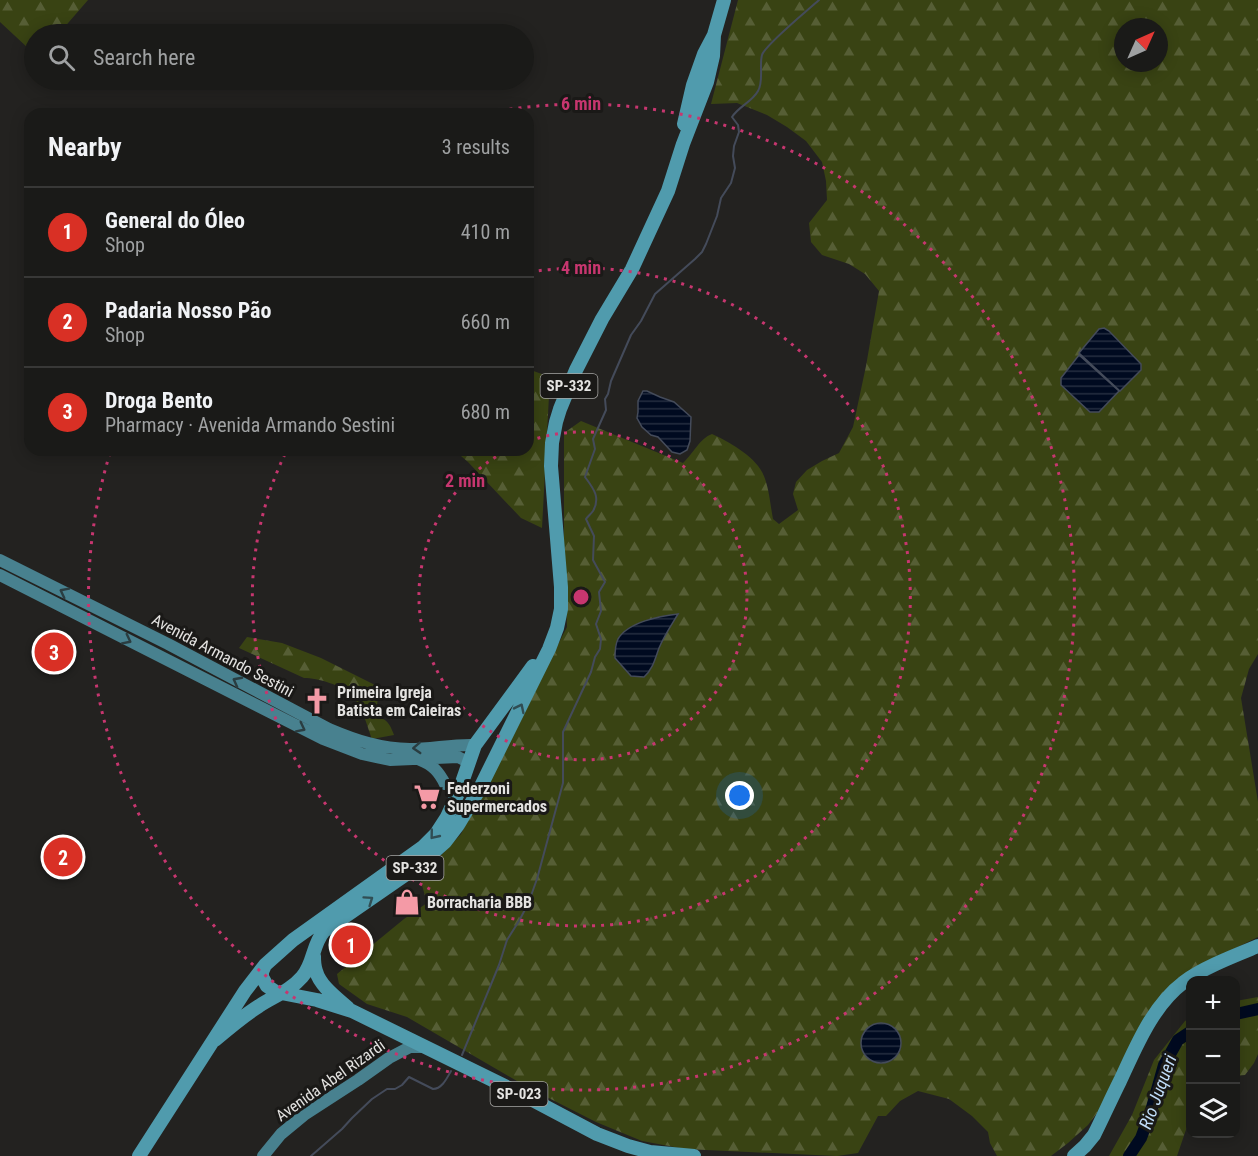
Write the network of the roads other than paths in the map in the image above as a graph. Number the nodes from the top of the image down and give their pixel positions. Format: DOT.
graph roads {
  1 [pos="724,0"];
  2 [pos="0,560"];
  3 [pos="0,575"];
  4 [pos="549,649"];
  5 [pos="476,746"];
  6 [pos="419,760"];
  7 [pos="494,761"];
  8 [pos="469,764"];
  9 [pos="445,784"];
  10 [pos="1258,946"];
  11 [pos="314,953"];
  12 [pos="265,965"];
  13 [pos="281,994"];
  14 [pos="317,1000"];
  15 [pos="251,1011"];
  16 [pos="352,1011"];
  17 [pos="214,1040"];
  18 [pos="424,1047"];
  19 [pos="139,1156"];
  20 [pos="263,1156"];
  21 [pos="694,1156"];
  22 [pos="1074,1156"];
  1 -- 4 [label="main road, SP-332"];
  5 -- 2 [label="street, Avenida Armando Sestini, one-way"];
  3 -- 6 [label="street, Avenida Armando Sestini, one-way"];
  4 -- 5 [label="main road, SP-332"];
  7 -- 4 [label="main road, SP-332, one-way"];
  5 -- 7 [label="main road"];
  5 -- 8 [label="main road, SP-332"];
  6 -- 8 [label="street, Avenida Armando Sestini"];
  6 -- 9 [label="street"];
  11 -- 7 [label="main road, SP-332, one-way"];
  8 -- 12 [label="main road, SP-332, one-way"];
  10 -- 22 [label="main road"];
  11 -- 13 [label="main road, SP-332"];
  11 -- 16 [label="main road, SP-023"];
  12 -- 13 [label="main road"];
  12 -- 17 [label="main road, SP-332"];
  13 -- 14 [label="main road, SP-023"];
  13 -- 15 [label="main road, SP-332"];
  14 -- 15 [label="main road"];
  14 -- 16 [label="main road, SP-023"];
  15 -- 17 [label="main road, SP-332"];
  16 -- 18 [label="main road, SP-023"];
  17 -- 19 [label="main road, SP-332"];
  18 -- 20 [label="street, Avenida Abel Rizardi"];
  18 -- 21 [label="main road, SP-023"];
}
